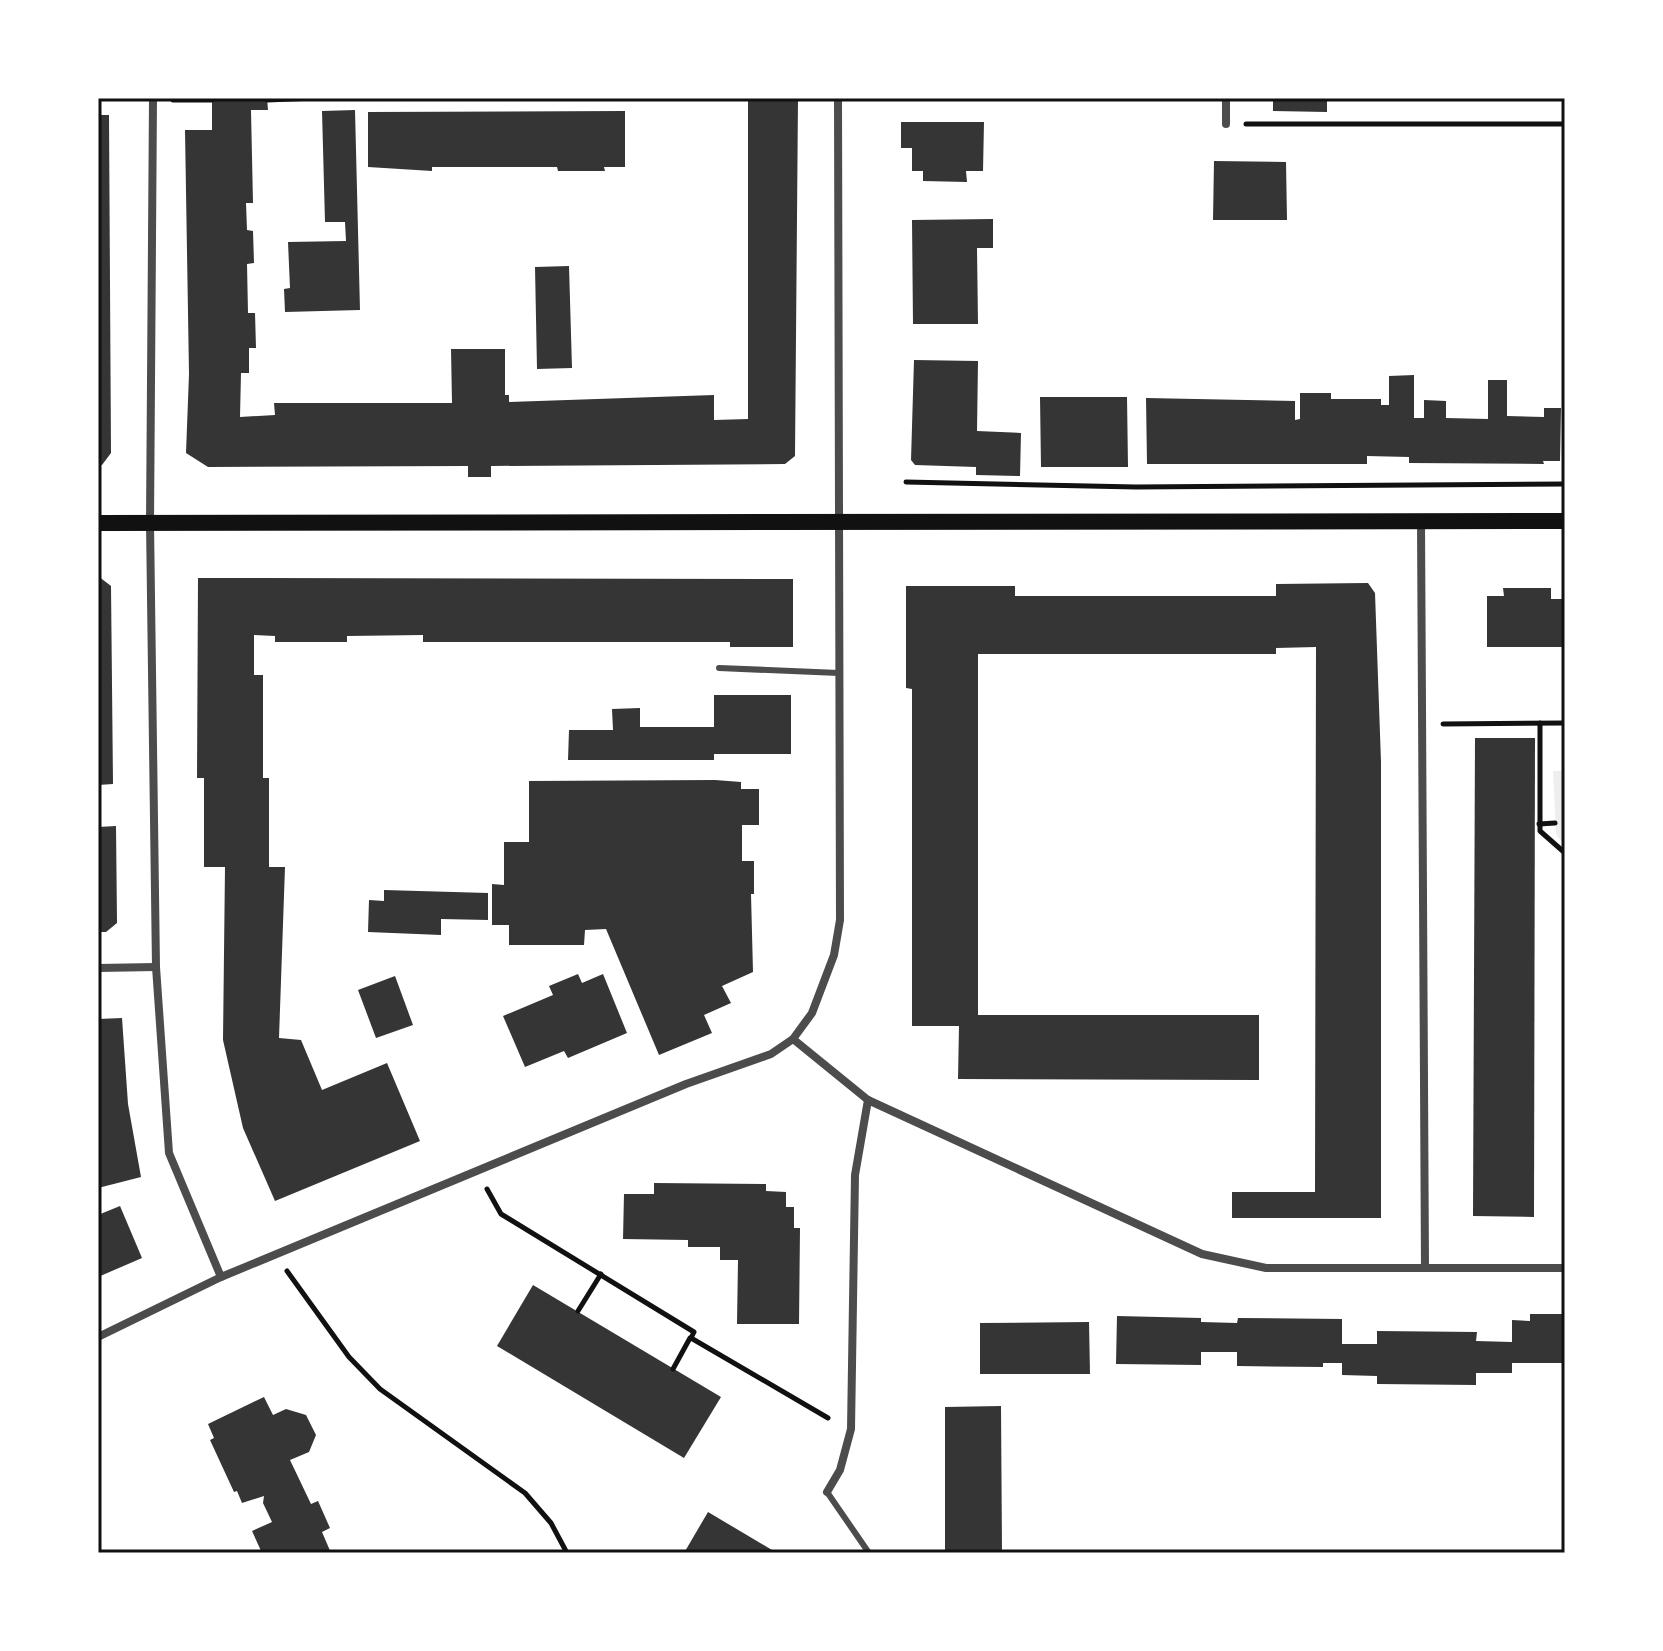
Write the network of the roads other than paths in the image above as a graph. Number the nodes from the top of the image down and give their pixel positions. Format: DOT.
graph roads {
  1 [pos="838,98"];
  2 [pos="1226,98"];
  3 [pos="153,99"];
  4 [pos="1226,124"];
  5 [pos="1565,521"];
  6 [pos="1421,522"];
  7 [pos="98,523"];
  8 [pos="150,523"];
  9 [pos="839,524"];
  10 [pos="719,668"];
  11 [pos="839,673"];
  12 [pos="156,967"];
  13 [pos="98,968"];
  14 [pos="793,1039"];
  15 [pos="868,1100"];
  16 [pos="1425,1268"];
  17 [pos="1565,1268"];
  18 [pos="221,1277"];
  19 [pos="98,1337"];
  20 [pos="827,1492"];
  21 [pos="869,1553"];
  1 -- 9 [label="street"];
  2 -- 4 [label="street"];
  3 -- 8 [label="street"];
  5 -- 6 [label="main road"];
  6 -- 9 [label="main road"];
  6 -- 16 [label="street"];
  7 -- 8 [label="main road"];
  8 -- 9 [label="main road"];
  8 -- 12 [label="street"];
  9 -- 11 [label="street"];
  10 -- 11 [label="lane"];
  11 -- 14 [label="street"];
  12 -- 13 [label="street"];
  12 -- 18 [label="street"];
  14 -- 15 [label="street"];
  14 -- 18 [label="street"];
  15 -- 16 [label="street"];
  15 -- 20 [label="street"];
  16 -- 17 [label="street"];
  18 -- 19 [label="street"];
  20 -- 21 [label="lane"];
}
